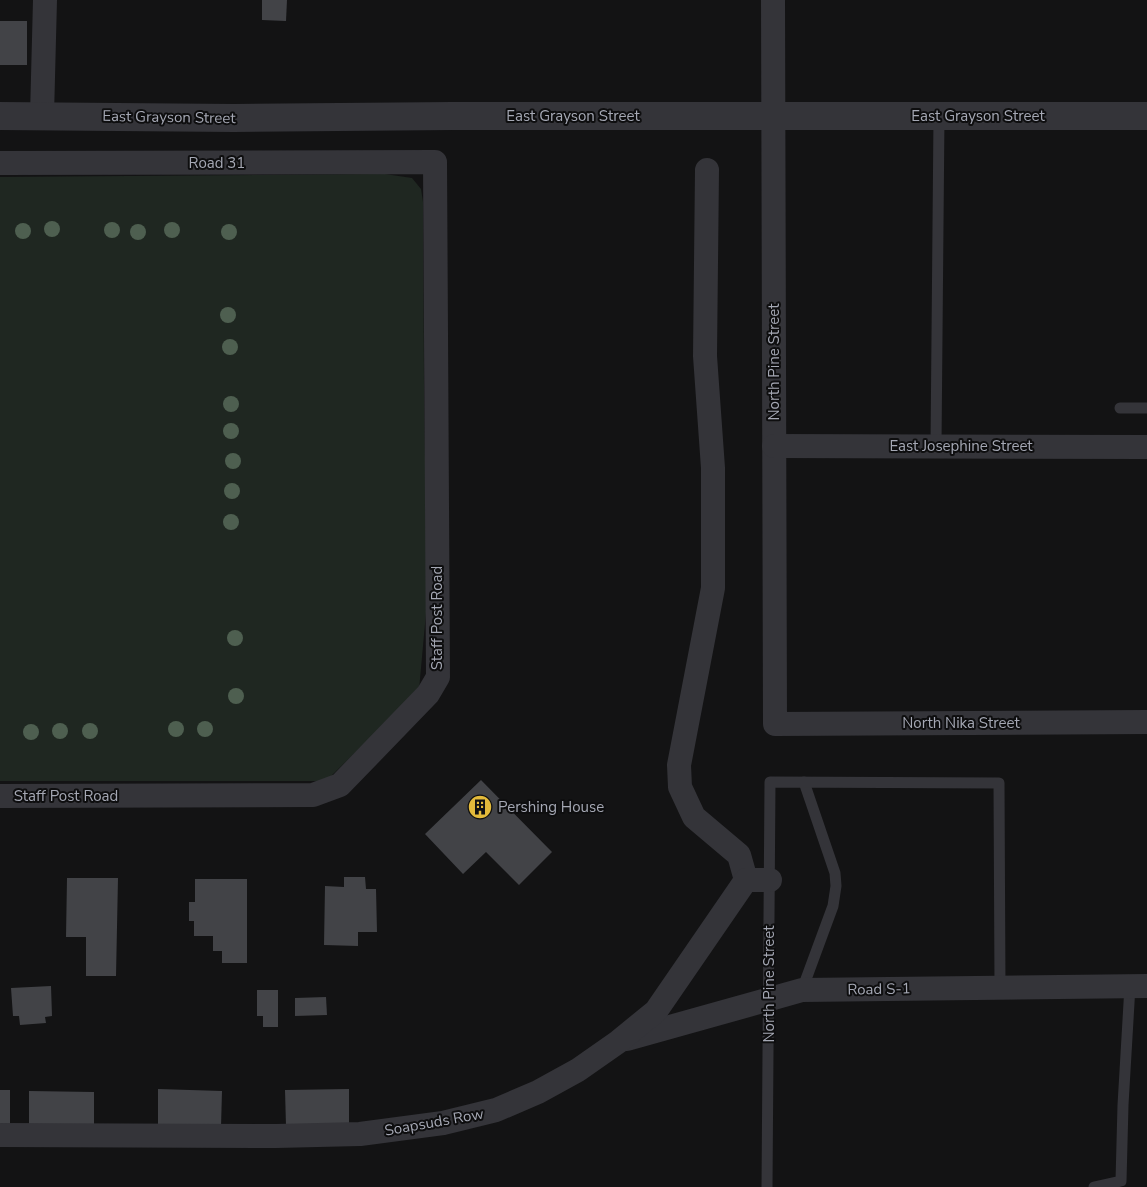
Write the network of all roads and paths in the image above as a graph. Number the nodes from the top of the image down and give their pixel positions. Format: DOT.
graph roads {
  1 [pos="45,0"];
  2 [pos="773,0"];
  3 [pos="0,116"];
  4 [pos="42,116"];
  5 [pos="774,116"];
  6 [pos="939,116"];
  7 [pos="1147,116"];
  8 [pos="435,162"];
  9 [pos="0,163"];
  10 [pos="708,170"];
  11 [pos="1120,408"];
  12 [pos="1147,408"];
  13 [pos="774,446"];
  14 [pos="936,446"];
  15 [pos="1147,447"];
  16 [pos="1147,722"];
  17 [pos="775,724"];
  18 [pos="804,782"];
  19 [pos="0,796"];
  20 [pos="746,880"];
  21 [pos="770,880"];
  22 [pos="1138,986"];
  23 [pos="1000,988"];
  24 [pos="802,990"];
  25 [pos="768,999"];
  26 [pos="618,1042"];
  27 [pos="0,1135"];
  28 [pos="767,1187"];
  29 [pos="1094,1187"];
  1 -- 4 [label="street"];
  2 -- 5 [label="street, North Pine Street"];
  3 -- 4 [label="street, East Grayson Street"];
  4 -- 5 [label="street, East Grayson Street"];
  5 -- 6 [label="street, East Grayson Street"];
  5 -- 13 [label="street, North Pine Street"];
  6 -- 7 [label="street, East Grayson Street"];
  6 -- 14 [label="lane"];
  8 -- 9 [label="street, Road 31"];
  8 -- 19 [label="street, Staff Post Road"];
  10 -- 20 [label="street"];
  11 -- 12 [label="lane"];
  13 -- 14 [label="street, East Josephine Street"];
  13 -- 17 [label="street, North Pine Street"];
  14 -- 15 [label="street, East Josephine Street"];
  16 -- 17 [label="street, North Nika Street"];
  18 -- 21 [label="lane, North Pine Street"];
  18 -- 23 [label="lane"];
  18 -- 24 [label="lane"];
  20 -- 21 [label="street"];
  20 -- 26 [label="street, Soapsuds Row"];
  21 -- 25 [label="lane, North Pine Street"];
  22 -- 23 [label="street, Road S-1"];
  22 -- 29 [label="lane"];
  23 -- 24 [label="street, Road S-1"];
  24 -- 25 [label="street, Road S-1"];
  25 -- 26 [label="street, Road S-1"];
  25 -- 28 [label="lane, North Pine Street"];
  26 -- 27 [label="street, Soapsuds Row"];
}
